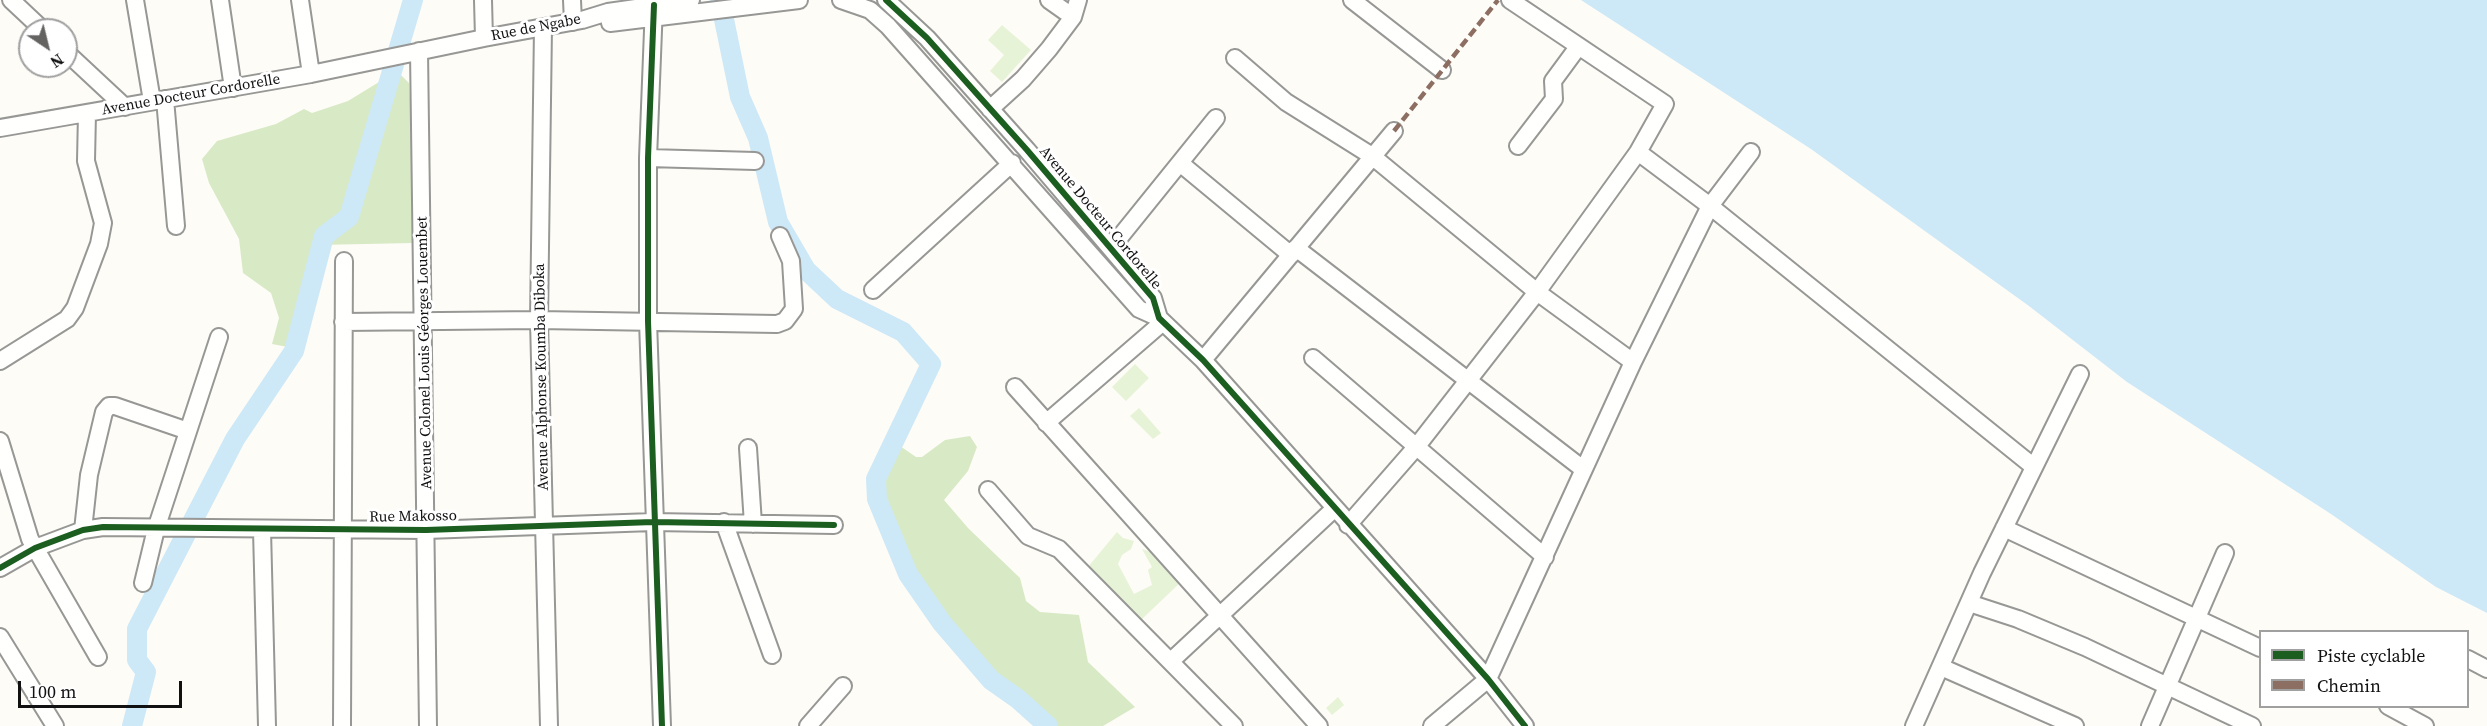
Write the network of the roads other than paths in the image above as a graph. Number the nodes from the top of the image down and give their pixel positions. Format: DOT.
graph roads {
  1 [pos="11,0"];
  2 [pos="135,0"];
  3 [pos="220,0"];
  4 [pos="300,0"];
  5 [pos="483,0"];
  6 [pos="572,0"];
  7 [pos="691,0"];
  8 [pos="799,0"];
  9 [pos="842,0"];
  10 [pos="886,0"];
  11 [pos="1049,0"];
  12 [pos="1078,0"];
  13 [pos="1352,0"];
  14 [pos="1510,0"];
  15 [pos="654,11"];
  16 [pos="1073,17"];
  17 [pos="30,18"];
  18 [pos="577,21"];
  19 [pos="543,28"];
  20 [pos="484,38"];
  21 [pos="1578,47"];
  22 [pos="414,52"];
  23 [pos="381,58"];
  24 [pos="1235,58"];
  25 [pos="78,63"];
  26 [pos="1442,70"];
  27 [pos="311,74"];
  28 [pos="233,88"];
  29 [pos="158,100"];
  30 [pos="125,107"];
  31 [pos="990,109"];
  32 [pos="87,113"];
  33 [pos="1216,118"];
  34 [pos="0,128"];
  35 [pos="1394,131"];
  36 [pos="1518,146"];
  37 [pos="1638,152"];
  38 [pos="1751,152"];
  39 [pos="1372,156"];
  40 [pos="648,158"];
  41 [pos="755,161"];
  42 [pos="1012,163"];
  43 [pos="1180,164"];
  44 [pos="1710,206"];
  45 [pos="176,226"];
  46 [pos="780,236"];
  47 [pos="1111,248"];
  48 [pos="1293,251"];
  49 [pos="344,261"];
  50 [pos="873,290"];
  51 [pos="1537,292"];
  52 [pos="539,320"];
  53 [pos="1161,320"];
  54 [pos="424,321"];
  55 [pos="648,321"];
  56 [pos="343,322"];
  57 [pos="219,338"];
  58 [pos="1313,358"];
  59 [pos="1203,360"];
  60 [pos="0,362"];
  61 [pos="1633,362"];
  62 [pos="2080,374"];
  63 [pos="1470,380"];
  64 [pos="1015,387"];
  65 [pos="1046,423"];
  66 [pos="188,431"];
  67 [pos="0,441"];
  68 [pos="1417,446"];
  69 [pos="748,448"];
  70 [pos="2034,467"];
  71 [pos="1583,469"];
  72 [pos="988,490"];
  73 [pos="1334,509"];
  74 [pos="653,522"];
  75 [pos="724,522"];
  76 [pos="753,524"];
  77 [pos="546,525"];
  78 [pos="834,525"];
  79 [pos="1348,525"];
  80 [pos="2004,528"];
  81 [pos="156,529"];
  82 [pos="83,530"];
  83 [pos="262,530"];
  84 [pos="344,530"];
  85 [pos="426,530"];
  86 [pos="35,548"];
  87 [pos="2225,553"];
  88 [pos="1545,557"];
  89 [pos="0,568"];
  90 [pos="143,583"];
  91 [pos="1969,603"];
  92 [pos="1220,617"];
  93 [pos="2198,620"];
  94 [pos="0,637"];
  95 [pos="2259,648"];
  96 [pos="772,655"];
  97 [pos="98,657"];
  98 [pos="2469,660"];
  99 [pos="1171,661"];
  100 [pos="1941,667"];
  101 [pos="2487,669"];
  102 [pos="1488,679"];
  103 [pos="843,686"];
  104 [pos="2167,686"];
  105 [pos="2395,713"];
  106 [pos="666,723"];
  107 [pos="55,726"];
  108 [pos="267,726"];
  109 [pos="342,726"];
  110 [pos="428,726"];
  111 [pos="549,726"];
  112 [pos="808,726"];
  113 [pos="1234,726"];
  114 [pos="1319,726"];
  115 [pos="1432,726"];
  116 [pos="1525,726"];
  117 [pos="1914,726"];
  118 [pos="2075,726"];
  119 [pos="2150,726"];
  120 [pos="2252,726"];
  121 [pos="2425,726"];
  1 -- 17 [label="street"];
  2 -- 29 [label="street"];
  3 -- 28 [label="street"];
  4 -- 27 [label="street"];
  5 -- 20 [label="street"];
  6 -- 18 [label="street"];
  7 -- 15 [label="street, Rue de Ngabe"];
  8 -- 15 [label="street"];
  9 -- 42 [label="street"];
  10 -- 31 [label="street, Avenue Docteur Cordorelle"];
  11 -- 16 [label="street"];
  12 -- 16 [label="street"];
  13 -- 26 [label="street"];
  14 -- 21 [label="street"];
  15 -- 18 [label="street, Rue de Ngabe"];
  15 -- 40 [label="street"];
  16 -- 31 [label="street"];
  18 -- 19 [label="street, Rue de Ngabe"];
  19 -- 20 [label="street, Rue de Ngabe"];
  19 -- 52 [label="street, Avenue Alphonse Koumba Diboka"];
  20 -- 22 [label="street, Rue de Ngabe"];
  21 -- 36 [label="street"];
  21 -- 37 [label="street"];
  22 -- 23 [label="street, Rue de Ngabe"];
  22 -- 54 [label="street, Avenue Colonel Louis Géorges Louembet"];
  23 -- 27 [label="street, Avenue Docteur Cordorelle"];
  24 -- 39 [label="street"];
  25 -- 30 [label="street"];
  27 -- 28 [label="street, Avenue Docteur Cordorelle"];
  28 -- 29 [label="street, Avenue Docteur Cordorelle"];
  29 -- 30 [label="street, Avenue Docteur Cordorelle"];
  29 -- 45 [label="street"];
  30 -- 32 [label="street, Avenue Docteur Cordorelle"];
  31 -- 47 [label="street, Avenue Docteur Cordorelle"];
  32 -- 34 [label="street, Avenue Docteur Cordorelle"];
  32 -- 60 [label="street"];
  33 -- 43 [label="street"];
  35 -- 39 [label="street"];
  37 -- 44 [label="street"];
  37 -- 51 [label="street"];
  38 -- 44 [label="street"];
  39 -- 48 [label="street"];
  39 -- 51 [label="street"];
  40 -- 41 [label="street"];
  40 -- 55 [label="street"];
  42 -- 50 [label="street"];
  42 -- 53 [label="street"];
  43 -- 47 [label="street"];
  43 -- 48 [label="street"];
  44 -- 61 [label="street"];
  44 -- 70 [label="street"];
  46 -- 55 [label="street"];
  47 -- 53 [label="street, Avenue Docteur Cordorelle"];
  48 -- 59 [label="street"];
  48 -- 63 [label="street"];
  49 -- 56 [label="street"];
  51 -- 61 [label="street"];
  51 -- 63 [label="street"];
  52 -- 54 [label="street"];
  52 -- 55 [label="street"];
  52 -- 77 [label="street, Avenue Alphonse Koumba Diboka"];
  53 -- 59 [label="street, Avenue Docteur Cordorelle"];
  53 -- 65 [label="street"];
  54 -- 56 [label="street"];
  54 -- 85 [label="street, Avenue Colonel Louis Géorges Louembet"];
  55 -- 74 [label="street"];
  56 -- 84 [label="street"];
  57 -- 66 [label="street"];
  58 -- 68 [label="street"];
  59 -- 73 [label="street, Avenue Docteur Cordorelle"];
  61 -- 71 [label="street"];
  62 -- 70 [label="street"];
  63 -- 68 [label="street"];
  63 -- 71 [label="street"];
  64 -- 65 [label="street"];
  65 -- 92 [label="street"];
  66 -- 81 [label="street"];
  66 -- 82 [label="street"];
  67 -- 86 [label="street"];
  68 -- 79 [label="street"];
  68 -- 88 [label="street"];
  69 -- 76 [label="street"];
  70 -- 80 [label="street"];
  71 -- 88 [label="street"];
  72 -- 99 [label="street"];
  73 -- 79 [label="street, Avenue Docteur Cordorelle"];
  73 -- 92 [label="street"];
  74 -- 75 [label="street, Rue Makosso"];
  74 -- 77 [label="street, Rue Makosso"];
  74 -- 106 [label="street"];
  75 -- 76 [label="street, Rue Makosso"];
  75 -- 96 [label="street"];
  76 -- 78 [label="street, Rue Makosso"];
  77 -- 85 [label="street, Rue Makosso"];
  77 -- 111 [label="street, Avenue Alphonse Koumba Diboka"];
  79 -- 102 [label="street, Avenue Docteur Cordorelle"];
  80 -- 91 [label="street"];
  80 -- 93 [label="street"];
  81 -- 82 [label="street, Rue Makosso"];
  81 -- 83 [label="street, Rue Makosso"];
  81 -- 90 [label="street"];
  82 -- 86 [label="street, Rue Makosso"];
  83 -- 84 [label="street, Rue Makosso"];
  83 -- 108 [label="street"];
  84 -- 85 [label="street, Rue Makosso"];
  84 -- 109 [label="street"];
  85 -- 110 [label="street, Avenue Colonel Louis Géorges Louembet"];
  86 -- 89 [label="street, Rue Makosso"];
  86 -- 97 [label="street"];
  87 -- 93 [label="street"];
  88 -- 102 [label="street"];
  91 -- 100 [label="street"];
  91 -- 104 [label="street"];
  92 -- 99 [label="street"];
  92 -- 114 [label="street"];
  93 -- 95 [label="street"];
  93 -- 104 [label="street"];
  94 -- 107 [label="street"];
  98 -- 101 [label="street"];
  99 -- 113 [label="street"];
  100 -- 117 [label="street"];
  100 -- 118 [label="street"];
  102 -- 115 [label="street"];
  102 -- 116 [label="street, Avenue Docteur Cordorelle"];
  103 -- 112 [label="street"];
  104 -- 119 [label="street"];
  104 -- 120 [label="street"];
  105 -- 121 [label="street"];
}
